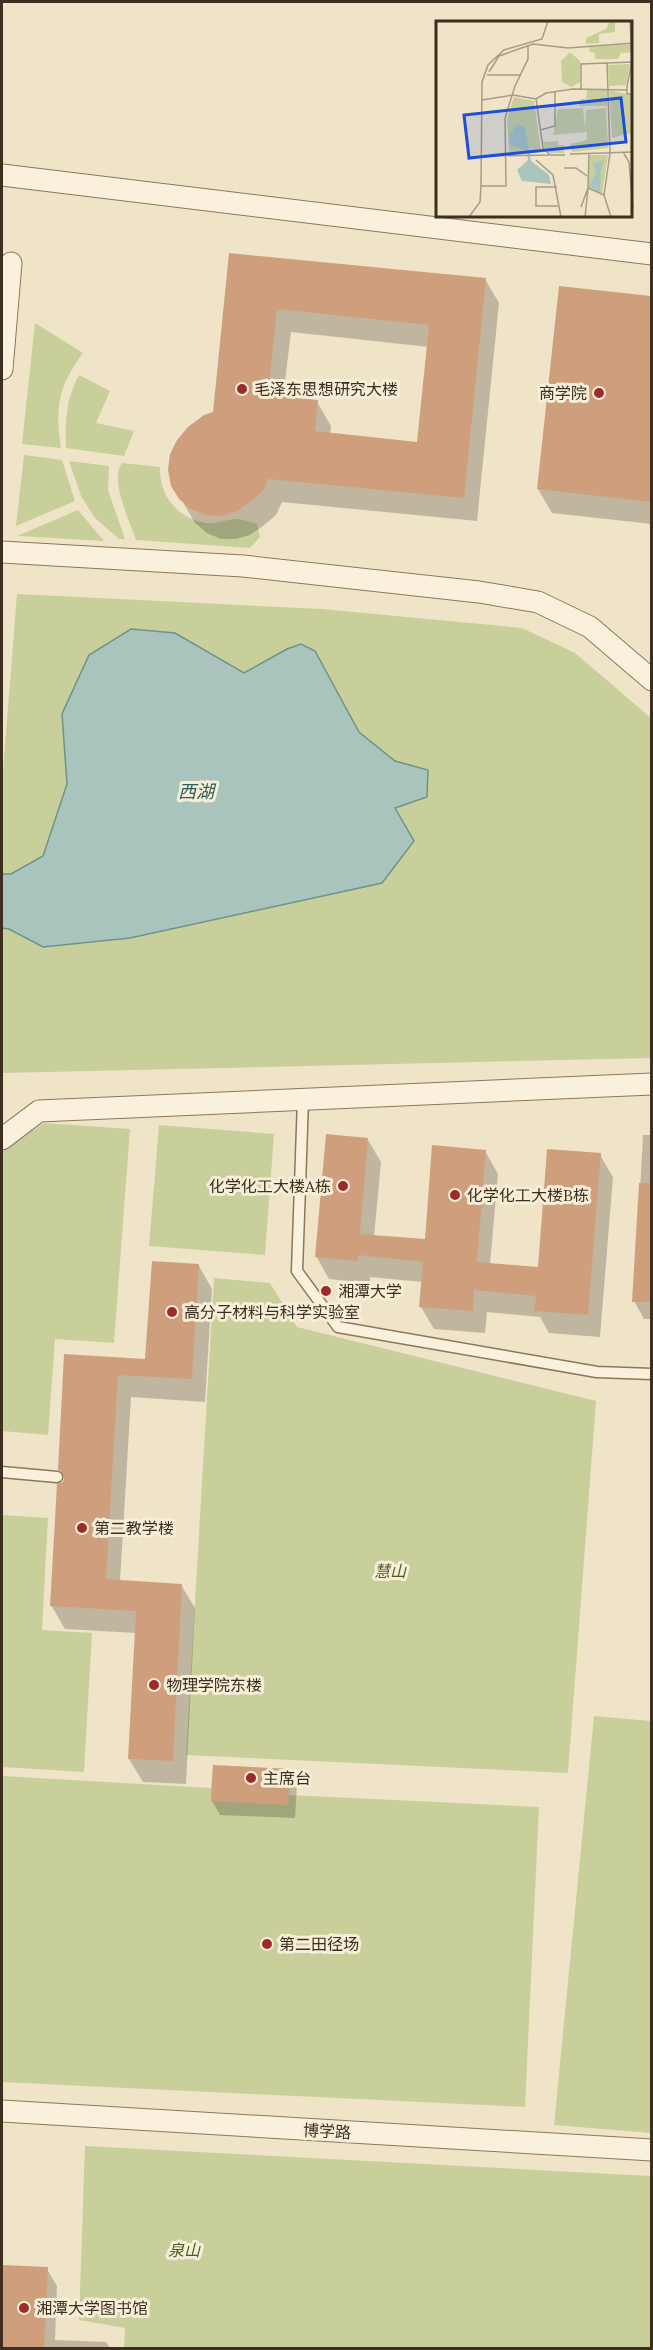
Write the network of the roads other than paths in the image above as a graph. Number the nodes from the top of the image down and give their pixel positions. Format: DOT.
graph roads {
  1 [pos="2,175"];
  2 [pos="651,254"];
  3 [pos="10,263"];
  4 [pos="2,369"];
  5 [pos="2,552"];
  6 [pos="651,680"];
  7 [pos="651,1084"];
  8 [pos="303,1100"];
  9 [pos="2,1139"];
  10 [pos="651,1374"];
  11 [pos="2,1472"];
  12 [pos="57,1477"];
  13 [pos="2,2111"];
  14 [pos="651,2150"];
  1 -- 2 [label="street"];
  3 -- 4 [label="street"];
  5 -- 6 [label="street"];
  7 -- 8 [label="street"];
  8 -- 9 [label="street"];
  8 -- 10 [label="lane"];
  11 -- 12 [label="lane"];
  13 -- 14 [label="street, 博学路"];
}
